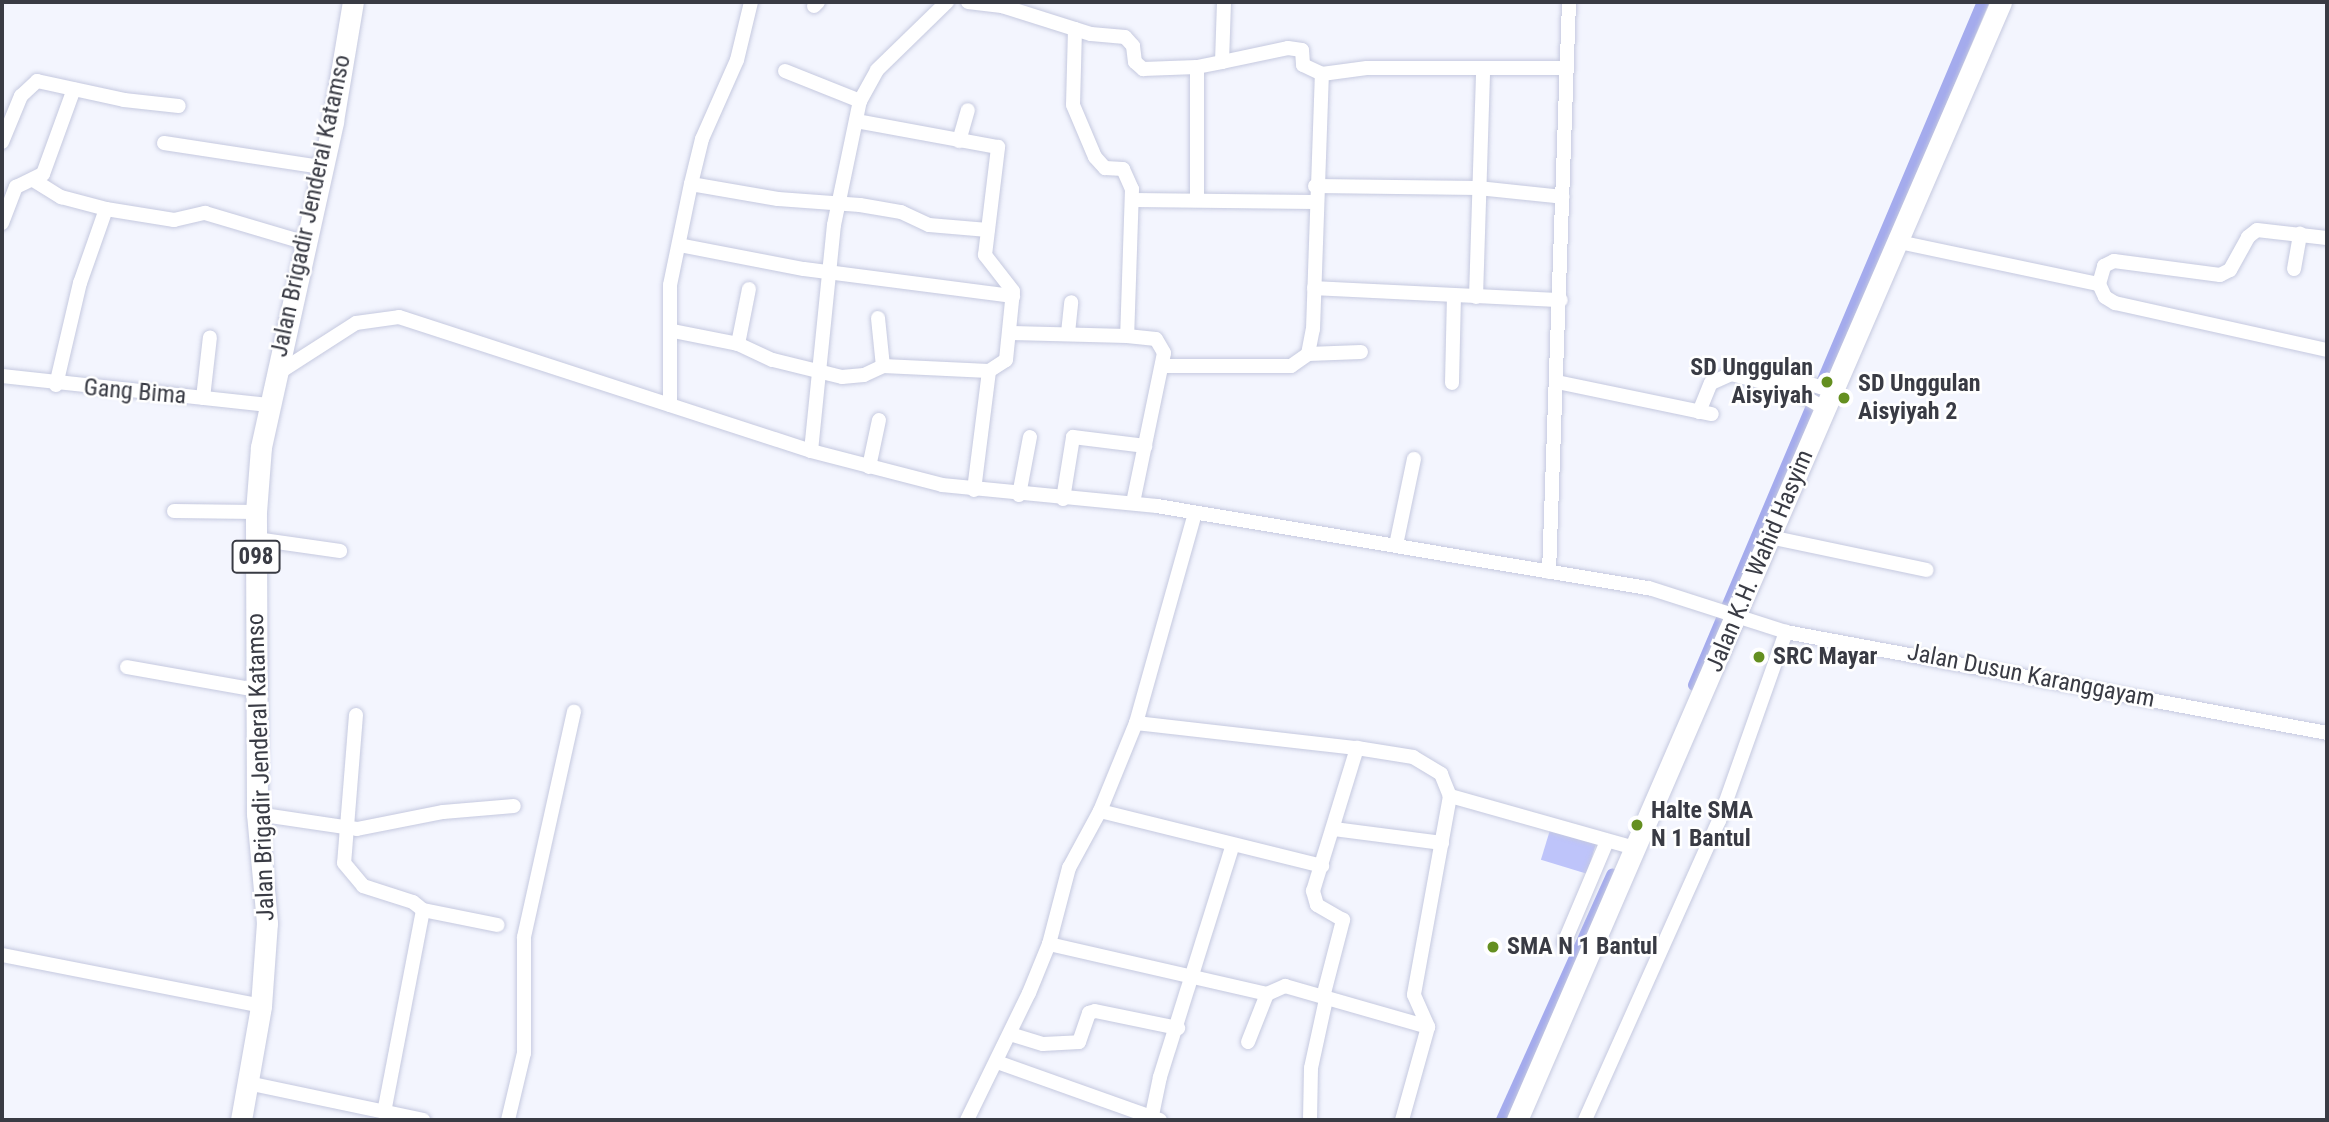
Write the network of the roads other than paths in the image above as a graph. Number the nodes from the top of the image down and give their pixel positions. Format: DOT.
graph roads {
  1 [pos="353,2"];
  2 [pos="751,2"];
  3 [pos="947,2"];
  4 [pos="968,2"];
  5 [pos="1224,2"];
  6 [pos="1569,2"];
  7 [pos="2001,2"];
  8 [pos="1002,4"];
  9 [pos="1075,29"];
  10 [pos="1222,62"];
  11 [pos="1197,67"];
  12 [pos="1565,68"];
  13 [pos="1483,70"];
  14 [pos="785,71"];
  15 [pos="1322,74"];
  16 [pos="74,89"];
  17 [pos="860,101"];
  18 [pos="179,106"];
  19 [pos="968,110"];
  20 [pos="856,121"];
  21 [pos="959,141"];
  22 [pos="2,142"];
  23 [pos="164,143"];
  24 [pos="320,167"];
  25 [pos="35,181"];
  26 [pos="691,184"];
  27 [pos="1315,186"];
  28 [pos="1478,188"];
  29 [pos="1563,197"];
  30 [pos="1133,200"];
  31 [pos="1197,200"];
  32 [pos="1314,202"];
  33 [pos="839,204"];
  34 [pos="106,209"];
  35 [pos="2,223"];
  36 [pos="988,230"];
  37 [pos="2300,234"];
  38 [pos="2327,237"];
  39 [pos="303,242"];
  40 [pos="1899,242"];
  41 [pos="679,244"];
  42 [pos="2294,269"];
  43 [pos="831,271"];
  44 [pos="2099,285"];
  45 [pos="1314,288"];
  46 [pos="750,289"];
  47 [pos="1013,296"];
  48 [pos="1454,296"];
  49 [pos="1476,297"];
  50 [pos="1561,300"];
  51 [pos="1071,302"];
  52 [pos="878,318"];
  53 [pos="673,331"];
  54 [pos="1012,333"];
  55 [pos="1068,333"];
  56 [pos="1127,336"];
  57 [pos="210,337"];
  58 [pos="738,344"];
  59 [pos="2327,351"];
  60 [pos="1361,352"];
  61 [pos="1308,354"];
  62 [pos="883,366"];
  63 [pos="1162,366"];
  64 [pos="989,370"];
  65 [pos="820,373"];
  66 [pos="1777,374"];
  67 [pos="274,375"];
  68 [pos="2,376"];
  69 [pos="1558,382"];
  70 [pos="1452,383"];
  71 [pos="56,385"];
  72 [pos="1819,397"];
  73 [pos="203,398"];
  74 [pos="268,405"];
  75 [pos="670,405"];
  76 [pos="879,420"];
  77 [pos="1030,437"];
  78 [pos="1145,446"];
  79 [pos="811,451"];
  80 [pos="1414,459"];
  81 [pos="869,467"];
  82 [pos="974,490"];
  83 [pos="1018,495"];
  84 [pos="1063,499"];
  85 [pos="1133,503"];
  86 [pos="174,511"];
  87 [pos="256,512"];
  88 [pos="1195,513"];
  89 [pos="1770,537"];
  90 [pos="256,539"];
  91 [pos="1396,545"];
  92 [pos="340,551"];
  93 [pos="1927,570"];
  94 [pos="1549,572"];
  95 [pos="1731,616"];
  96 [pos="1786,632"];
  97 [pos="127,667"];
  98 [pos="256,690"];
  99 [pos="575,711"];
  100 [pos="356,715"];
  101 [pos="1136,723"];
  102 [pos="2327,733"];
  103 [pos="1357,748"];
  104 [pos="1450,796"];
  105 [pos="514,806"];
  106 [pos="1100,811"];
  107 [pos="257,814"];
  108 [pos="344,829"];
  109 [pos="1334,829"];
  110 [pos="1610,842"];
  111 [pos="1442,843"];
  112 [pos="1232,847"];
  113 [pos="1635,848"];
  114 [pos="1322,866"];
  115 [pos="423,910"];
  116 [pos="498,925"];
  117 [pos="1564,943"];
  118 [pos="1049,944"];
  119 [pos="2,955"];
  120 [pos="1194,974"];
  121 [pos="1267,994"];
  122 [pos="1325,998"];
  123 [pos="261,1006"];
  124 [pos="1428,1027"];
  125 [pos="1178,1028"];
  126 [pos="1010,1034"];
  127 [pos="1248,1042"];
  128 [pos="997,1062"];
  129 [pos="248,1083"];
  130 [pos="384,1112"];
  131 [pos="1154,1119"];
  132 [pos="241,1120"];
  133 [pos="415,1120"];
  134 [pos="509,1120"];
  135 [pos="967,1120"];
  136 [pos="1310,1120"];
  137 [pos="1402,1120"];
  138 [pos="1517,1120"];
  139 [pos="1585,1120"];
  1 -- 24 [label="main road, Jalan Brigadir Jenderal Katamso / 098"];
  2 -- 26 [label="street"];
  3 -- 17 [label="street"];
  4 -- 8 [label="street"];
  5 -- 10 [label="street"];
  6 -- 12 [label="street"];
  7 -- 40 [label="main road, Jalan K.H. Wahid Hasyim"];
  8 -- 9 [label="street"];
  9 -- 11 [label="street"];
  9 -- 30 [label="street"];
  10 -- 11 [label="street"];
  10 -- 15 [label="street"];
  11 -- 31 [label="street"];
  12 -- 13 [label="street"];
  12 -- 29 [label="street"];
  13 -- 15 [label="street"];
  13 -- 28 [label="street"];
  14 -- 17 [label="street"];
  15 -- 27 [label="street"];
  16 -- 18 [label="street"];
  16 -- 22 [label="street"];
  16 -- 25 [label="street"];
  17 -- 20 [label="street"];
  19 -- 21 [label="street"];
  20 -- 21 [label="street"];
  20 -- 33 [label="street"];
  21 -- 36 [label="street"];
  23 -- 24 [label="street"];
  24 -- 39 [label="main road, Jalan Brigadir Jenderal Katamso / 098"];
  25 -- 34 [label="street"];
  25 -- 35 [label="street"];
  26 -- 33 [label="street"];
  26 -- 41 [label="street"];
  27 -- 28 [label="street"];
  27 -- 32 [label="street"];
  28 -- 29 [label="street"];
  28 -- 49 [label="street"];
  29 -- 50 [label="street"];
  30 -- 31 [label="street"];
  30 -- 56 [label="street"];
  31 -- 32 [label="street"];
  32 -- 45 [label="street"];
  33 -- 36 [label="street"];
  33 -- 43 [label="street"];
  34 -- 39 [label="street"];
  34 -- 71 [label="street"];
  36 -- 47 [label="street"];
  37 -- 38 [label="street"];
  37 -- 42 [label="street"];
  37 -- 44 [label="street"];
  39 -- 67 [label="main road, Jalan Brigadir Jenderal Katamso / 098"];
  40 -- 44 [label="street"];
  40 -- 72 [label="main road, Jalan K.H. Wahid Hasyim"];
  41 -- 43 [label="street"];
  41 -- 53 [label="street"];
  43 -- 47 [label="street"];
  43 -- 65 [label="street"];
  44 -- 59 [label="street"];
  45 -- 48 [label="street"];
  45 -- 61 [label="street"];
  46 -- 58 [label="street"];
  47 -- 54 [label="street"];
  48 -- 49 [label="street"];
  48 -- 70 [label="street"];
  49 -- 50 [label="street"];
  50 -- 69 [label="street"];
  51 -- 55 [label="street"];
  52 -- 62 [label="street"];
  53 -- 58 [label="street"];
  53 -- 75 [label="street"];
  54 -- 55 [label="street"];
  54 -- 64 [label="street"];
  55 -- 56 [label="street"];
  56 -- 63 [label="street"];
  57 -- 73 [label="street"];
  58 -- 65 [label="street"];
  60 -- 61 [label="street"];
  61 -- 63 [label="street"];
  62 -- 64 [label="street"];
  62 -- 65 [label="street"];
  63 -- 78 [label="street"];
  64 -- 82 [label="street"];
  65 -- 79 [label="street"];
  66 -- 72 [label="street"];
  67 -- 74 [label="main road, Jalan Brigadir Jenderal Katamso / 098"];
  67 -- 75 [label="street, Jalan Dusun Karanggayam"];
  68 -- 71 [label="street, Gang Bima"];
  69 -- 72 [label="street"];
  69 -- 94 [label="street"];
  71 -- 73 [label="street, Gang Bima"];
  72 -- 89 [label="main road, Jalan K.H. Wahid Hasyim"];
  73 -- 74 [label="street, Gang Bima"];
  74 -- 87 [label="main road, Jalan Brigadir Jenderal Katamso / 098"];
  75 -- 79 [label="street, Jalan Dusun Karanggayam"];
  76 -- 81 [label="street"];
  77 -- 83 [label="street"];
  78 -- 84 [label="street"];
  78 -- 85 [label="street"];
  79 -- 81 [label="street, Jalan Dusun Karanggayam"];
  80 -- 91 [label="street"];
  81 -- 82 [label="street, Jalan Dusun Karanggayam"];
  82 -- 83 [label="street, Jalan Dusun Karanggayam"];
  83 -- 84 [label="street, Jalan Dusun Karanggayam"];
  84 -- 85 [label="street, Jalan Dusun Karanggayam"];
  85 -- 88 [label="street, Jalan Dusun Karanggayam"];
  86 -- 87 [label="street"];
  87 -- 90 [label="main road, Jalan Brigadir Jenderal Katamso / 098"];
  88 -- 91 [label="street, Jalan Dusun Karanggayam"];
  88 -- 101 [label="street"];
  89 -- 93 [label="street"];
  89 -- 95 [label="main road, Jalan K.H. Wahid Hasyim"];
  90 -- 92 [label="street"];
  90 -- 98 [label="main road, Jalan Brigadir Jenderal Katamso / 098"];
  91 -- 94 [label="street, Jalan Dusun Karanggayam"];
  94 -- 95 [label="street, Jalan Dusun Karanggayam"];
  95 -- 96 [label="street, Jalan Dusun Karanggayam"];
  95 -- 113 [label="main road, Jalan K.H. Wahid Hasyim"];
  96 -- 102 [label="street, Jalan Dusun Karanggayam"];
  96 -- 139 [label="street"];
  97 -- 98 [label="street"];
  98 -- 107 [label="main road, Jalan Brigadir Jenderal Katamso / 098"];
  99 -- 134 [label="street"];
  100 -- 108 [label="street"];
  101 -- 103 [label="street"];
  101 -- 106 [label="street"];
  103 -- 104 [label="street"];
  103 -- 109 [label="street"];
  104 -- 110 [label="street"];
  104 -- 111 [label="street"];
  105 -- 108 [label="street"];
  106 -- 112 [label="street"];
  106 -- 118 [label="street"];
  107 -- 108 [label="street"];
  107 -- 123 [label="main road, Jalan Brigadir Jenderal Katamso / 098"];
  108 -- 115 [label="street"];
  109 -- 111 [label="street"];
  109 -- 114 [label="street"];
  110 -- 113 [label="street"];
  110 -- 117 [label="street"];
  111 -- 124 [label="street"];
  112 -- 114 [label="street"];
  112 -- 120 [label="street"];
  113 -- 138 [label="main road, Jalan K.H. Wahid Hasyim"];
  114 -- 122 [label="street"];
  115 -- 116 [label="street"];
  115 -- 130 [label="street"];
  118 -- 120 [label="street"];
  118 -- 126 [label="street"];
  119 -- 123 [label="street"];
  120 -- 121 [label="street"];
  120 -- 125 [label="street"];
  121 -- 122 [label="street"];
  121 -- 127 [label="street"];
  122 -- 124 [label="street"];
  122 -- 136 [label="street"];
  123 -- 129 [label="main road, Jalan Brigadir Jenderal Katamso / 098"];
  124 -- 137 [label="street"];
  125 -- 126 [label="street"];
  125 -- 131 [label="street"];
  126 -- 128 [label="street"];
  128 -- 131 [label="street"];
  128 -- 135 [label="street"];
  129 -- 130 [label="street"];
  129 -- 132 [label="main road, Jalan Brigadir Jenderal Katamso / 098"];
  130 -- 133 [label="street"];
}
